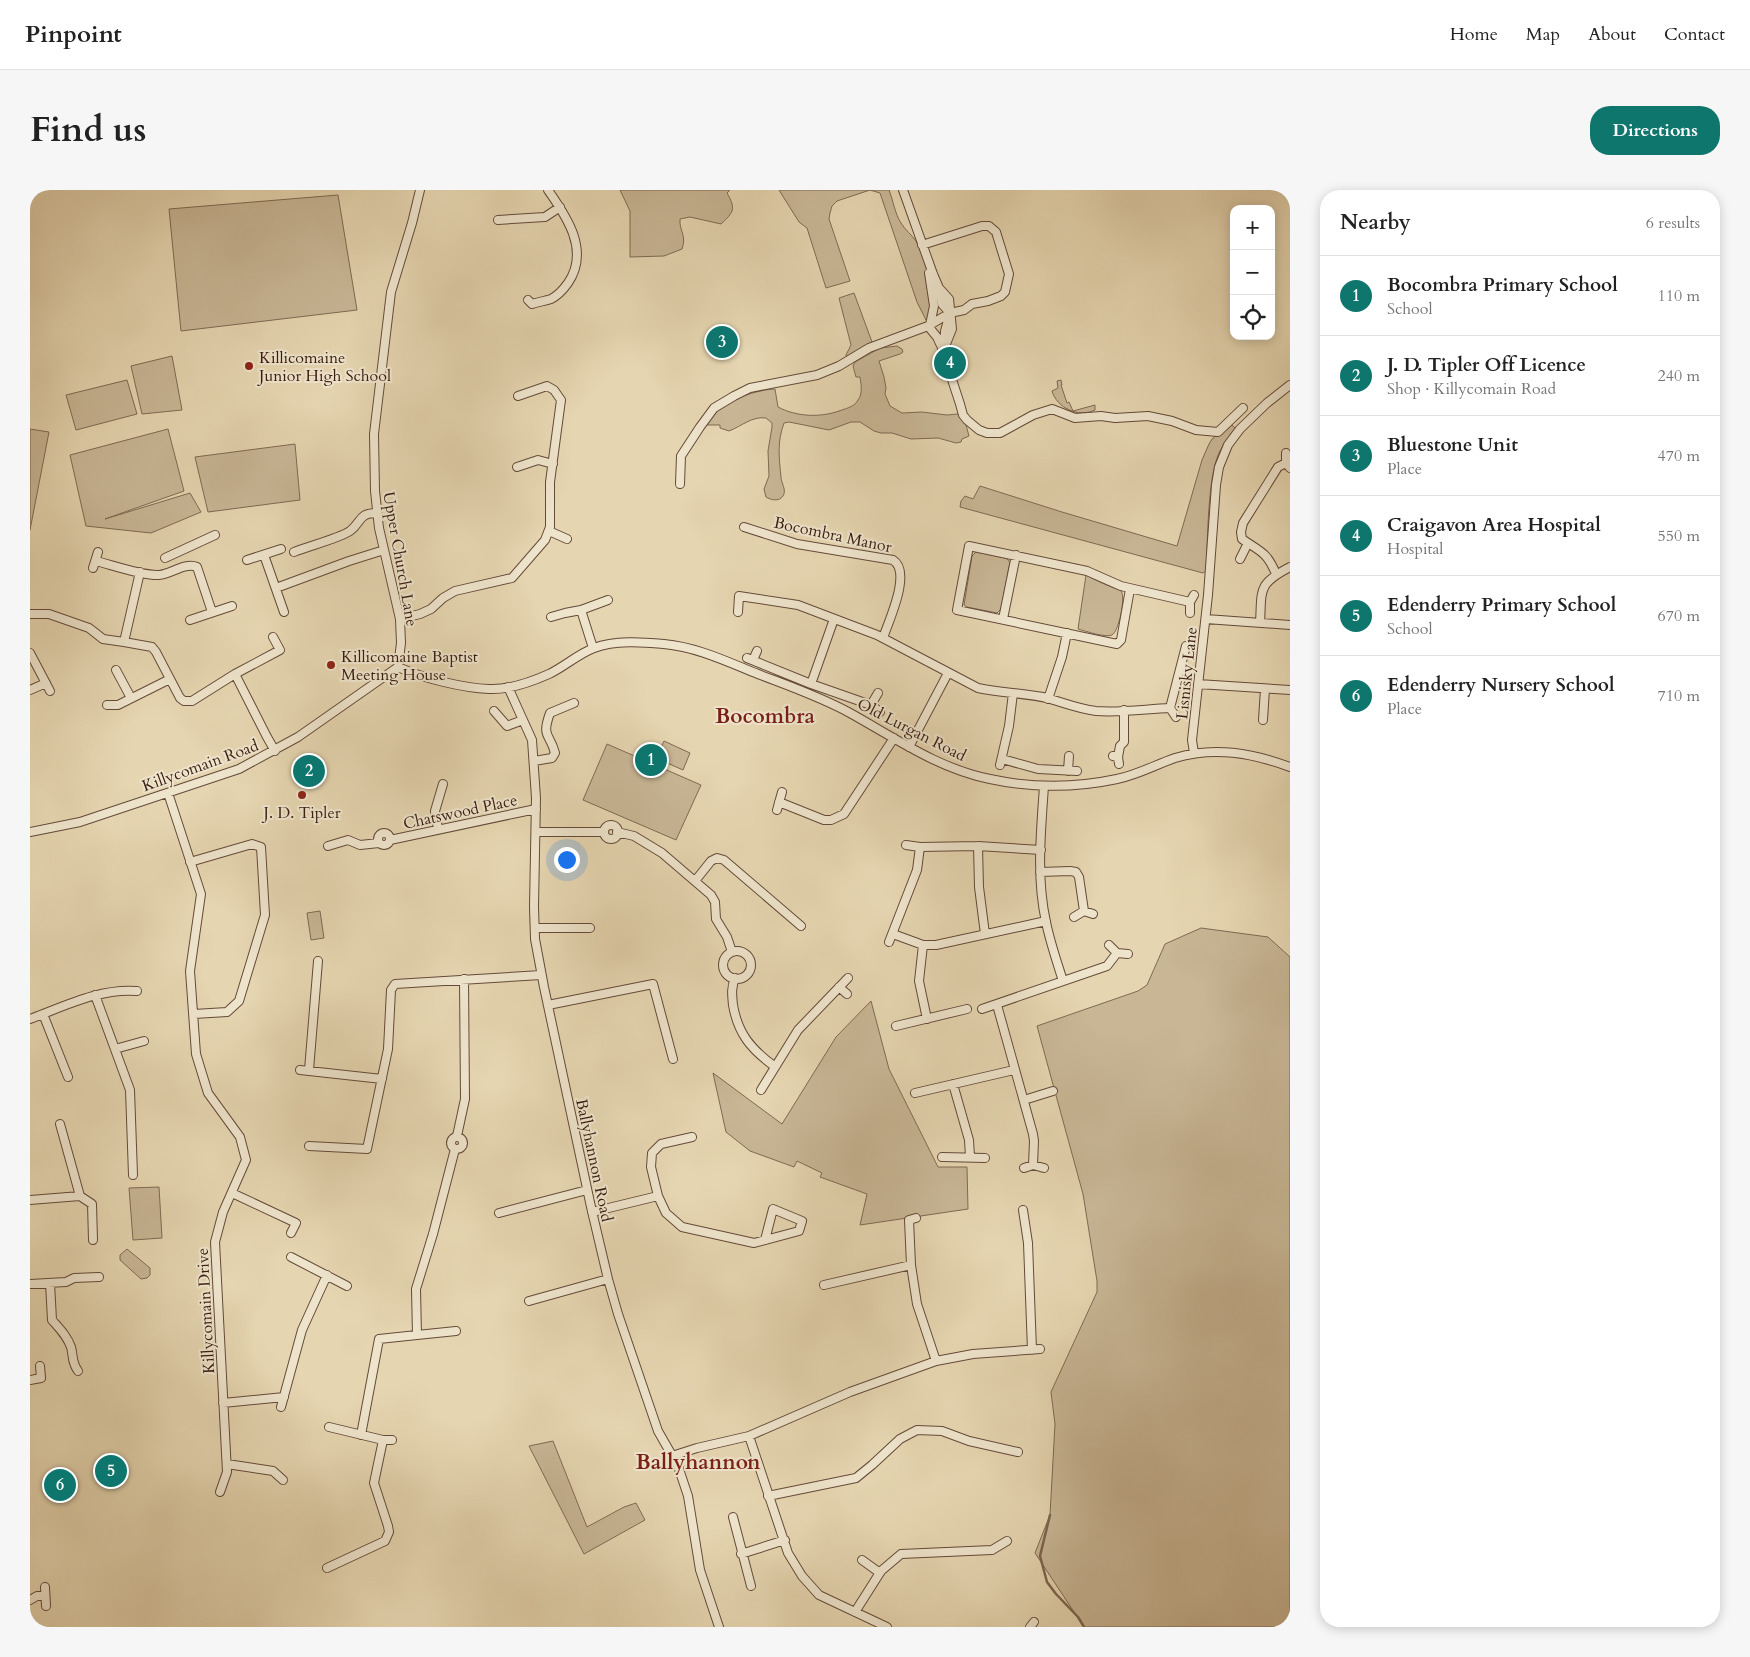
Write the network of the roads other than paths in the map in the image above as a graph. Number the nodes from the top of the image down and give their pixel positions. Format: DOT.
graph roads {
  1 [pos="420,190"];
  2 [pos="548,190"];
  3 [pos="903,190"];
  4 [pos="560,207"];
  5 [pos="498,220"];
  6 [pos="922,245"];
  7 [pos="930,268"];
  8 [pos="528,300"];
  9 [pos="950,313"];
  10 [pos="929,326"];
  11 [pos="945,348"];
  12 [pos="1290,386"];
  13 [pos="518,396"];
  14 [pos="1243,408"];
  15 [pos="1286,453"];
  16 [pos="553,464"];
  17 [pos="1288,466"];
  18 [pos="517,467"];
  19 [pos="680,484"];
  20 [pos="377,513"];
  21 [pos="744,527"];
  22 [pos="549,531"];
  23 [pos="215,535"];
  24 [pos="567,539"];
  25 [pos="1248,543"];
  26 [pos="281,549"];
  27 [pos="384,550"];
  28 [pos="98,552"];
  29 [pos="294,552"];
  30 [pos="178,553"];
  31 [pos="264,555"];
  32 [pos="1016,555"];
  33 [pos="165,558"];
  34 [pos="1240,559"];
  35 [pos="247,560"];
  36 [pos="184,567"];
  37 [pos="1290,568"];
  38 [pos="140,572"];
  39 [pos="1276,574"];
  40 [pos="276,588"];
  41 [pos="1130,589"];
  42 [pos="608,600"];
  43 [pos="232,606"];
  44 [pos="581,610"];
  45 [pos="212,612"];
  46 [pos="284,612"];
  47 [pos="738,612"];
  48 [pos="1190,613"];
  49 [pos="30,614"];
  50 [pos="551,617"];
  51 [pos="400,619"];
  52 [pos="834,619"];
  53 [pos="1003,619"];
  54 [pos="1206,619"];
  55 [pos="190,620"];
  56 [pos="1260,623"];
  57 [pos="1290,626"];
  58 [pos="1067,633"];
  59 [pos="273,637"];
  60 [pos="883,638"];
  61 [pos="124,642"];
  62 [pos="593,648"];
  63 [pos="1183,650"];
  64 [pos="757,651"];
  65 [pos="30,653"];
  66 [pos="398,667"];
  67 [pos="116,670"];
  68 [pos="948,673"];
  69 [pos="235,674"];
  70 [pos="170,679"];
  71 [pos="46,683"];
  72 [pos="810,684"];
  73 [pos="1198,684"];
  74 [pos="508,687"];
  75 [pos="1265,689"];
  76 [pos="30,690"];
  77 [pos="1290,690"];
  78 [pos="50,692"];
  79 [pos="878,693"];
  80 [pos="1013,693"];
  81 [pos="131,698"];
  82 [pos="1048,699"];
  83 [pos="574,702"];
  84 [pos="107,705"];
  85 [pos="871,705"];
  86 [pos="1170,708"];
  87 [pos="1124,710"];
  88 [pos="494,711"];
  89 [pos="880,712"];
  90 [pos="1176,717"];
  91 [pos="523,720"];
  92 [pos="1264,720"];
  93 [pos="894,738"];
  94 [pos="910,747"];
  95 [pos="276,751"];
  96 [pos="1194,753"];
  97 [pos="1069,756"];
  98 [pos="1117,759"];
  99 [pos="534,760"];
  100 [pos="1290,767"];
  101 [pos="1068,771"];
  102 [pos="1077,771"];
  103 [pos="443,784"];
  104 [pos="1044,786"];
  105 [pos="168,792"];
  106 [pos="782,792"];
  107 [pos="536,809"];
  108 [pos="438,829"];
  109 [pos="30,832"];
  110 [pos="536,832"];
  111 [pos="906,845"];
  112 [pos="328,846"];
  113 [pos="978,846"];
  114 [pos="920,847"];
  115 [pos="1041,850"];
  116 [pos="190,862"];
  117 [pos="1040,872"];
  118 [pos="695,881"];
  119 [pos="1084,910"];
  120 [pos="1094,914"];
  121 [pos="1074,916"];
  122 [pos="1046,921"];
  123 [pos="801,926"];
  124 [pos="535,928"];
  125 [pos="590,928"];
  126 [pos="893,934"];
  127 [pos="985,934"];
  128 [pos="890,942"];
  129 [pos="923,945"];
  130 [pos="1109,945"];
  131 [pos="732,952"];
  132 [pos="1117,954"];
  133 [pos="1128,954"];
  134 [pos="318,961"];
  135 [pos="541,975"];
  136 [pos="735,978"];
  137 [pos="848,978"];
  138 [pos="464,979"];
  139 [pos="1063,981"];
  140 [pos="839,987"];
  141 [pos="138,991"];
  142 [pos="847,994"];
  143 [pos="96,995"];
  144 [pos="997,1004"];
  145 [pos="548,1005"];
  146 [pos="967,1009"];
  147 [pos="982,1009"];
  148 [pos="43,1014"];
  149 [pos="194,1014"];
  150 [pos="30,1019"];
  151 [pos="927,1019"];
  152 [pos="896,1026"];
  153 [pos="144,1041"];
  154 [pos="115,1049"];
  155 [pos="673,1059"];
  156 [pos="774,1066"];
  157 [pos="300,1070"];
  158 [pos="309,1070"];
  159 [pos="1014,1070"];
  160 [pos="68,1077"];
  161 [pos="382,1079"];
  162 [pos="953,1084"];
  163 [pos="761,1090"];
  164 [pos="1053,1091"];
  165 [pos="915,1093"];
  166 [pos="1024,1100"];
  167 [pos="60,1124"];
  168 [pos="692,1137"];
  169 [pos="309,1146"];
  170 [pos="942,1157"];
  171 [pos="970,1157"];
  172 [pos="985,1158"];
  173 [pos="1033,1165"];
  174 [pos="1024,1168"];
  175 [pos="1044,1168"];
  176 [pos="133,1175"];
  177 [pos="588,1190"];
  178 [pos="232,1193"];
  179 [pos="80,1196"];
  180 [pos="658,1196"];
  181 [pos="30,1200"];
  182 [pos="592,1212"];
  183 [pos="499,1213"];
  184 [pos="1034,1216"];
  185 [pos="916,1218"];
  186 [pos="291,1234"];
  187 [pos="93,1240"];
  188 [pos="765,1240"];
  189 [pos="291,1257"];
  190 [pos="911,1265"];
  191 [pos="327,1275"];
  192 [pos="99,1277"];
  193 [pos="608,1279"];
  194 [pos="50,1283"];
  195 [pos="30,1284"];
  196 [pos="824,1285"];
  197 [pos="348,1286"];
  198 [pos="530,1301"];
  199 [pos="456,1331"];
  200 [pos="417,1335"];
  201 [pos="936,1361"];
  202 [pos="40,1366"];
  203 [pos="78,1371"];
  204 [pos="30,1380"];
  205 [pos="284,1397"];
  206 [pos="223,1403"];
  207 [pos="282,1407"];
  208 [pos="329,1427"];
  209 [pos="362,1435"];
  210 [pos="749,1436"];
  211 [pos="383,1440"];
  212 [pos="392,1440"];
  213 [pos="1018,1452"];
  214 [pos="672,1456"];
  215 [pos="226,1464"];
  216 [pos="284,1480"];
  217 [pos="220,1492"];
  218 [pos="768,1496"];
  219 [pos="733,1517"];
  220 [pos="785,1540"];
  221 [pos="1007,1541"];
  222 [pos="741,1554"];
  223 [pos="862,1560"];
  224 [pos="327,1568"];
  225 [pos="880,1573"];
  226 [pos="751,1586"];
  227 [pos="45,1587"];
  228 [pos="45,1596"];
  229 [pos="30,1600"];
  230 [pos="46,1606"];
  231 [pos="855,1612"];
  232 [pos="719,1627"];
  233 [pos="887,1627"];
  1 -- 20 [label="street, Upper Church Lane"];
  2 -- 4 [label="street"];
  3 -- 6 [label="street"];
  4 -- 5 [label="street"];
  4 -- 8 [label="street"];
  6 -- 7 [label="street"];
  6 -- 9 [label="street"];
  7 -- 9 [label="street"];
  7 -- 10 [label="street"];
  9 -- 10 [label="street"];
  9 -- 11 [label="street"];
  10 -- 11 [label="street"];
  10 -- 19 [label="street"];
  11 -- 14 [label="street"];
  12 -- 54 [label="street, Lisnisky Lane"];
  13 -- 16 [label="street"];
  15 -- 17 [label="street"];
  16 -- 18 [label="street"];
  16 -- 22 [label="street"];
  17 -- 25 [label="street"];
  20 -- 27 [label="street, Upper Church Lane"];
  20 -- 29 [label="street"];
  21 -- 60 [label="street, Bocombra Manor"];
  22 -- 24 [label="street"];
  22 -- 51 [label="street"];
  23 -- 30 [label="street"];
  25 -- 34 [label="street"];
  25 -- 39 [label="street"];
  26 -- 31 [label="street"];
  27 -- 40 [label="street"];
  27 -- 51 [label="street, Upper Church Lane"];
  28 -- 38 [label="street"];
  30 -- 33 [label="street"];
  30 -- 36 [label="street"];
  31 -- 35 [label="street"];
  31 -- 40 [label="street"];
  32 -- 41 [label="street"];
  32 -- 53 [label="street"];
  32 -- 53 [label="street"];
  36 -- 38 [label="street"];
  36 -- 45 [label="street"];
  37 -- 39 [label="street"];
  38 -- 61 [label="street"];
  39 -- 56 [label="street"];
  40 -- 46 [label="street"];
  41 -- 48 [label="street"];
  41 -- 58 [label="street"];
  42 -- 44 [label="street"];
  43 -- 45 [label="street"];
  44 -- 50 [label="street"];
  44 -- 62 [label="street"];
  45 -- 55 [label="street"];
  47 -- 52 [label="street"];
  49 -- 61 [label="street"];
  51 -- 66 [label="street, Upper Church Lane"];
  52 -- 60 [label="street"];
  52 -- 72 [label="street"];
  53 -- 58 [label="street"];
  54 -- 56 [label="street"];
  54 -- 73 [label="street, Lisnisky Lane"];
  56 -- 57 [label="street"];
  58 -- 82 [label="street"];
  59 -- 69 [label="street"];
  60 -- 68 [label="street"];
  61 -- 70 [label="street"];
  62 -- 74 [label="street"];
  62 -- 93 [label="street, Old Lurgan Road"];
  63 -- 86 [label="street"];
  64 -- 72 [label="street"];
  65 -- 71 [label="street"];
  66 -- 74 [label="street"];
  66 -- 95 [label="street, Killycomain Road"];
  67 -- 81 [label="street"];
  68 -- 80 [label="street"];
  68 -- 94 [label="street"];
  69 -- 70 [label="street"];
  69 -- 95 [label="street"];
  70 -- 81 [label="street"];
  71 -- 76 [label="street"];
  71 -- 78 [label="street"];
  72 -- 85 [label="street"];
  73 -- 75 [label="street"];
  73 -- 96 [label="street, Lisnisky Lane"];
  74 -- 91 [label="street, Ballyhannon Road"];
  75 -- 77 [label="street"];
  75 -- 92 [label="street"];
  79 -- 85 [label="street"];
  80 -- 82 [label="street"];
  80 -- 101 [label="street"];
  81 -- 84 [label="street"];
  82 -- 87 [label="street"];
  83 -- 99 [label="street"];
  85 -- 89 [label="street"];
  86 -- 87 [label="street"];
  86 -- 90 [label="street"];
  87 -- 98 [label="street"];
  88 -- 91 [label="street"];
  91 -- 99 [label="street, Ballyhannon Road"];
  93 -- 94 [label="street, Old Lurgan Road"];
  93 -- 106 [label="street"];
  94 -- 104 [label="street, Old Lurgan Road"];
  95 -- 105 [label="street, Killycomain Road"];
  96 -- 100 [label="street, Old Lurgan Road"];
  96 -- 104 [label="street, Old Lurgan Road"];
  97 -- 101 [label="street"];
  99 -- 107 [label="street, Ballyhannon Road"];
  101 -- 102 [label="street"];
  103 -- 108 [label="street"];
  104 -- 115 [label="street"];
  105 -- 109 [label="street, Killycomain Road"];
  105 -- 116 [label="street, Killycomain Drive"];
  107 -- 108 [label="street, Chatswood Place"];
  107 -- 110 [label="street, Ballyhannon Road"];
  108 -- 112 [label="street, Chatswood Place"];
  110 -- 118 [label="street"];
  110 -- 124 [label="street, Ballyhannon Road"];
  111 -- 114 [label="street"];
  113 -- 114 [label="street"];
  113 -- 115 [label="street"];
  113 -- 127 [label="street"];
  114 -- 126 [label="street"];
  115 -- 117 [label="street"];
  116 -- 149 [label="street, Killycomain Drive"];
  116 -- 149 [label="street"];
  117 -- 119 [label="street"];
  117 -- 122 [label="street"];
  118 -- 123 [label="street"];
  118 -- 131 [label="street"];
  119 -- 120 [label="street"];
  119 -- 121 [label="street"];
  122 -- 127 [label="street"];
  122 -- 139 [label="street"];
  124 -- 125 [label="street"];
  124 -- 135 [label="street, Ballyhannon Road"];
  126 -- 128 [label="street"];
  126 -- 129 [label="street"];
  127 -- 129 [label="street"];
  129 -- 151 [label="street"];
  130 -- 132 [label="street"];
  131 -- 136 [label="street"];
  131 -- 136 [label="street"];
  132 -- 133 [label="street"];
  132 -- 139 [label="street"];
  134 -- 158 [label="street"];
  135 -- 138 [label="street"];
  135 -- 145 [label="street, Ballyhannon Road"];
  136 -- 156 [label="street"];
  137 -- 140 [label="street"];
  138 -- 161 [label="street"];
  138 -- 200 [label="street"];
  139 -- 144 [label="street"];
  140 -- 142 [label="street"];
  140 -- 156 [label="street"];
  141 -- 143 [label="street"];
  143 -- 148 [label="street"];
  143 -- 154 [label="street"];
  144 -- 147 [label="street"];
  144 -- 159 [label="street"];
  145 -- 155 [label="street"];
  145 -- 177 [label="street, Ballyhannon Road"];
  146 -- 151 [label="street"];
  148 -- 150 [label="street"];
  148 -- 160 [label="street"];
  149 -- 178 [label="street, Killycomain Drive"];
  151 -- 152 [label="street"];
  153 -- 154 [label="street"];
  154 -- 176 [label="street"];
  156 -- 163 [label="street"];
  157 -- 158 [label="street"];
  158 -- 161 [label="street"];
  159 -- 162 [label="street"];
  159 -- 166 [label="street"];
  161 -- 169 [label="street"];
  162 -- 165 [label="street"];
  162 -- 171 [label="street"];
  164 -- 166 [label="street"];
  166 -- 173 [label="street"];
  167 -- 179 [label="street"];
  168 -- 180 [label="street"];
  170 -- 171 [label="street"];
  171 -- 172 [label="street"];
  173 -- 174 [label="street"];
  173 -- 175 [label="street"];
  177 -- 182 [label="street, Ballyhannon Road"];
  177 -- 183 [label="street"];
  178 -- 186 [label="street"];
  178 -- 206 [label="street, Killycomain Drive"];
  179 -- 181 [label="street"];
  179 -- 187 [label="street"];
  180 -- 182 [label="street"];
  180 -- 188 [label="street"];
  182 -- 193 [label="street, Ballyhannon Road"];
  184 -- 201 [label="street"];
  185 -- 190 [label="street"];
  188 -- 188 [label="street"];
  189 -- 191 [label="street"];
  190 -- 196 [label="street"];
  190 -- 201 [label="street"];
  191 -- 197 [label="street"];
  191 -- 205 [label="street"];
  192 -- 194 [label="street"];
  193 -- 198 [label="street"];
  193 -- 214 [label="street, Ballyhannon Road"];
  194 -- 195 [label="street"];
  194 -- 203 [label="street"];
  199 -- 200 [label="street"];
  200 -- 209 [label="street"];
  201 -- 210 [label="street"];
  202 -- 204 [label="street"];
  205 -- 206 [label="street"];
  205 -- 207 [label="street"];
  206 -- 215 [label="street, Killycomain Drive"];
  208 -- 209 [label="street"];
  209 -- 211 [label="street"];
  210 -- 214 [label="street"];
  210 -- 218 [label="street"];
  211 -- 212 [label="street"];
  211 -- 224 [label="street"];
  213 -- 218 [label="street"];
  214 -- 232 [label="street, Ballyhannon Road"];
  215 -- 216 [label="street"];
  215 -- 217 [label="street, Killycomain Drive"];
  218 -- 220 [label="street"];
  219 -- 222 [label="street"];
  220 -- 222 [label="street"];
  220 -- 231 [label="street"];
  221 -- 225 [label="street"];
  222 -- 226 [label="street"];
  223 -- 225 [label="street"];
  225 -- 231 [label="street"];
  227 -- 228 [label="street"];
  228 -- 229 [label="street"];
  228 -- 230 [label="street"];
  231 -- 233 [label="street"];
}
